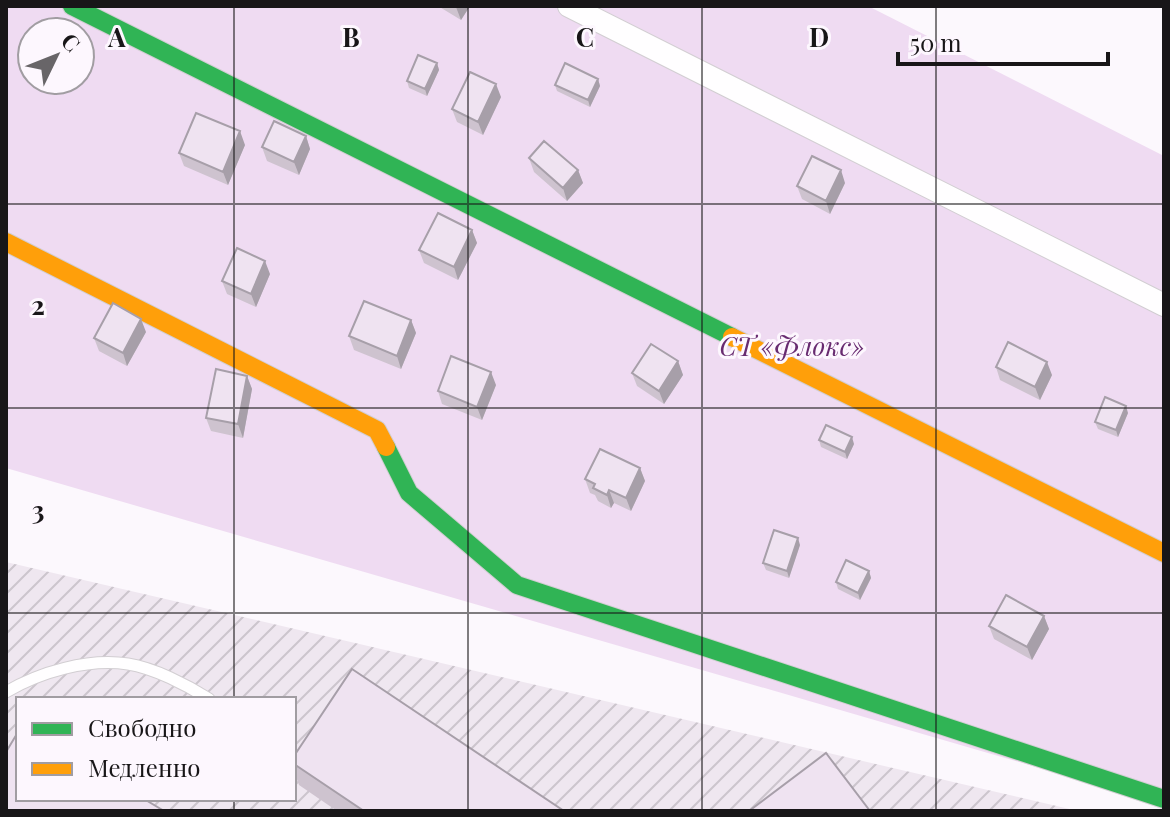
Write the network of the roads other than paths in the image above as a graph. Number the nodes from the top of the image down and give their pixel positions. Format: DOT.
graph roads {
  1 [pos="72,6"];
  2 [pos="569,6"];
  3 [pos="6,242"];
  4 [pos="1164,305"];
  5 [pos="1164,553"];
  6 [pos="6,692"];
  7 [pos="206,697"];
  8 [pos="1164,799"];
  1 -- 5 [label="street"];
  2 -- 4 [label="street"];
  3 -- 8 [label="street"];
  6 -- 7 [label="lane"];
}
